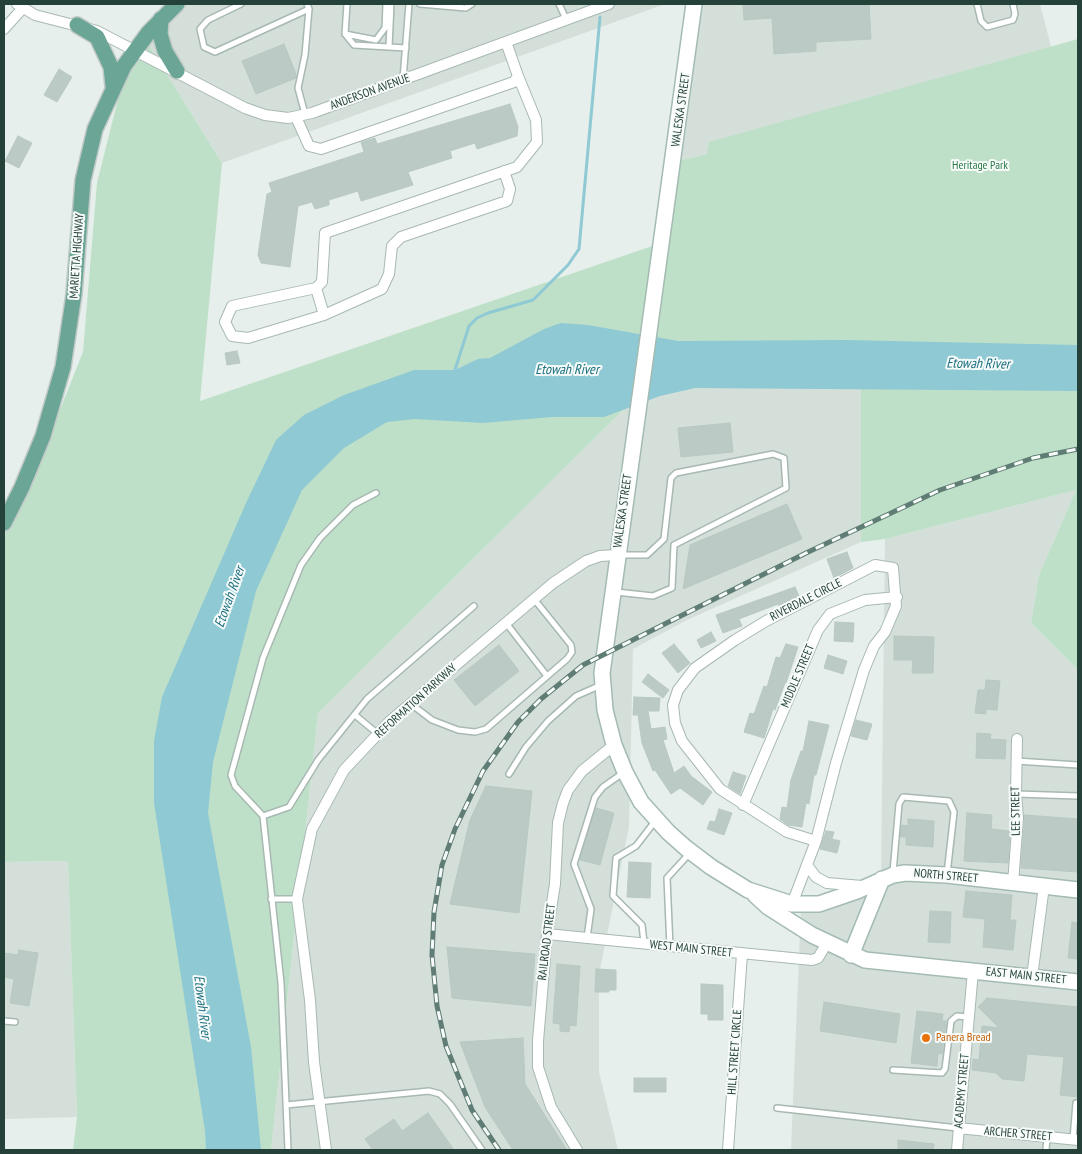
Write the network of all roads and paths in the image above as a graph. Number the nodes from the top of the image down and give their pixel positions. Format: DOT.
graph roads {
  1 [pos="177,4"];
  2 [pos="241,4"];
  3 [pos="347,4"];
  4 [pos="386,4"];
  5 [pos="391,4"];
  6 [pos="409,4"];
  7 [pos="420,4"];
  8 [pos="430,4"];
  9 [pos="559,4"];
  10 [pos="609,4"];
  11 [pos="694,4"];
  12 [pos="977,4"];
  13 [pos="1013,4"];
  14 [pos="20,6"];
  15 [pos="471,6"];
  16 [pos="308,7"];
  17 [pos="593,7"];
  18 [pos="161,19"];
  19 [pos="566,20"];
  20 [pos="77,25"];
  21 [pos="4,29"];
  22 [pos="345,34"];
  23 [pos="506,42"];
  24 [pos="389,47"];
  25 [pos="406,48"];
  26 [pos="135,50"];
  27 [pos="177,71"];
  28 [pos="518,76"];
  29 [pos="404,79"];
  30 [pos="113,86"];
  31 [pos="301,116"];
  32 [pos="504,172"];
  33 [pos="316,288"];
  34 [pos="324,315"];
  35 [pos="376,494"];
  36 [pos="4,524"];
  37 [pos="664,539"];
  38 [pos="674,545"];
  39 [pos="617,554"];
  40 [pos="612,592"];
  41 [pos="897,597"];
  42 [pos="534,599"];
  43 [pos="474,606"];
  44 [pos="506,623"];
  45 [pos="547,676"];
  46 [pos="602,685"];
  47 [pos="410,704"];
  48 [pos="355,715"];
  49 [pos="378,734"];
  50 [pos="1017,739"];
  51 [pos="614,745"];
  52 [pos="1015,761"];
  53 [pos="1078,765"];
  54 [pos="624,772"];
  55 [pos="509,774"];
  56 [pos="1016,794"];
  57 [pos="1078,796"];
  58 [pos="743,805"];
  59 [pos="263,816"];
  60 [pos="656,820"];
  61 [pos="816,841"];
  62 [pos="691,851"];
  63 [pos="807,865"];
  64 [pos="947,875"];
  65 [pos="882,880"];
  66 [pos="1013,883"];
  67 [pos="1044,886"];
  68 [pos="748,890"];
  69 [pos="1078,890"];
  70 [pos="271,899"];
  71 [pos="296,899"];
  72 [pos="792,904"];
  73 [pos="819,904"];
  74 [pos="547,934"];
  75 [pos="587,938"];
  76 [pos="827,943"];
  77 [pos="644,944"];
  78 [pos="670,947"];
  79 [pos="742,954"];
  80 [pos="852,955"];
  81 [pos="973,972"];
  82 [pos="1032,977"];
  83 [pos="1078,982"];
  84 [pos="968,1017"];
  85 [pos="4,1021"];
  86 [pos="16,1022"];
  87 [pos="893,1070"];
  88 [pos="1076,1103"];
  89 [pos="319,1104"];
  90 [pos="286,1106"];
  91 [pos="777,1108"];
  92 [pos="958,1128"];
  93 [pos="1048,1136"];
  94 [pos="1076,1139"];
  95 [pos="288,1150"];
  96 [pos="326,1150"];
  97 [pos="482,1150"];
  98 [pos="577,1150"];
  99 [pos="728,1150"];
  100 [pos="956,1150"];
  101 [pos="1046,1150"];
  1 -- 18 [label="main road, MARIETTA HIGHWAY"];
  2 -- 16 [label="lane"];
  3 -- 22 [label="lane"];
  4 -- 22 [label="lane"];
  5 -- 24 [label="lane"];
  6 -- 25 [label="lane"];
  7 -- 8 [label="lane"];
  8 -- 15 [label="lane"];
  9 -- 19 [label="lane"];
  10 -- 17 [label="street, ANDERSON AVENUE"];
  11 -- 39 [label="main road, WALESKA STREET"];
  12 -- 13 [label="lane"];
  14 -- 20 [label="street, ANDERSON AVENUE"];
  14 -- 21 [label="street"];
  16 -- 31 [label="lane"];
  17 -- 19 [label="street, ANDERSON AVENUE"];
  18 -- 26 [label="main road, MARIETTA HIGHWAY"];
  18 -- 27 [label="main road"];
  19 -- 23 [label="street, ANDERSON AVENUE"];
  20 -- 26 [label="street, ANDERSON AVENUE"];
  20 -- 30 [label="main road"];
  22 -- 24 [label="lane"];
  23 -- 28 [label="street"];
  23 -- 29 [label="street, ANDERSON AVENUE"];
  24 -- 25 [label="lane"];
  25 -- 29 [label="lane"];
  26 -- 27 [label="street, ANDERSON AVENUE"];
  26 -- 30 [label="main road, MARIETTA HIGHWAY"];
  27 -- 31 [label="street, ANDERSON AVENUE"];
  28 -- 31 [label="street"];
  28 -- 32 [label="street"];
  29 -- 31 [label="street, ANDERSON AVENUE"];
  30 -- 36 [label="main road, MARIETTA HIGHWAY"];
  32 -- 33 [label="street"];
  32 -- 34 [label="street"];
  33 -- 34 [label="street"];
  33 -- 34 [label="street"];
  35 -- 59 [label="lane"];
  37 -- 38 [label="lane"];
  37 -- 38 [label="lane"];
  37 -- 39 [label="lane"];
  38 -- 40 [label="lane"];
  39 -- 40 [label="main road, WALESKA STREET"];
  39 -- 42 [label="street, REFORMATION PARKWAY"];
  40 -- 46 [label="main road, WALESKA STREET"];
  41 -- 58 [label="street, MIDDLE STREET"];
  41 -- 58 [label="street, RIVERDALE CIRCLE"];
  41 -- 61 [label="street, RIVERDALE CIRCLE"];
  42 -- 44 [label="street, REFORMATION PARKWAY"];
  42 -- 45 [label="lane"];
  43 -- 48 [label="lane"];
  44 -- 45 [label="lane"];
  44 -- 47 [label="street, REFORMATION PARKWAY"];
  45 -- 47 [label="lane"];
  46 -- 51 [label="main road, WALESKA STREET"];
  46 -- 55 [label="lane"];
  47 -- 49 [label="street, REFORMATION PARKWAY"];
  48 -- 49 [label="lane"];
  48 -- 59 [label="lane"];
  49 -- 71 [label="street, REFORMATION PARKWAY"];
  50 -- 52 [label="street, LEE STREET"];
  51 -- 54 [label="main road, WALESKA STREET"];
  51 -- 74 [label="street, RAILROAD STREET"];
  52 -- 53 [label="lane"];
  52 -- 56 [label="street, LEE STREET"];
  54 -- 60 [label="main road, WALESKA STREET"];
  54 -- 75 [label="lane"];
  56 -- 57 [label="lane"];
  56 -- 66 [label="street, LEE STREET"];
  58 -- 61 [label="street, RIVERDALE CIRCLE"];
  59 -- 70 [label="lane"];
  60 -- 62 [label="main road, WALESKA STREET"];
  60 -- 77 [label="lane"];
  61 -- 63 [label="street"];
  62 -- 68 [label="main road, WALESKA STREET"];
  62 -- 78 [label="lane"];
  63 -- 65 [label="street"];
  63 -- 72 [label="street"];
  64 -- 65 [label="main road, NORTH STREET"];
  64 -- 65 [label="lane"];
  64 -- 66 [label="main road, NORTH STREET"];
  65 -- 73 [label="main road, NORTH STREET"];
  65 -- 80 [label="main road"];
  66 -- 67 [label="main road, NORTH STREET"];
  67 -- 69 [label="main road, NORTH STREET"];
  67 -- 82 [label="street"];
  68 -- 72 [label="main road, WALESKA STREET"];
  68 -- 76 [label="main road"];
  70 -- 71 [label="lane"];
  70 -- 90 [label="lane"];
  71 -- 89 [label="street, REFORMATION PARKWAY"];
  72 -- 73 [label="main road, WALESKA STREET"];
  74 -- 75 [label="street, WEST MAIN STREET"];
  74 -- 98 [label="street, RAILROAD STREET"];
  75 -- 77 [label="street, WEST MAIN STREET"];
  76 -- 79 [label="street, WEST MAIN STREET"];
  76 -- 80 [label="main road"];
  77 -- 78 [label="street, WEST MAIN STREET"];
  78 -- 79 [label="street, WEST MAIN STREET"];
  79 -- 99 [label="street, HILL STREET CIRCLE"];
  80 -- 81 [label="main road"];
  81 -- 82 [label="main road, EAST MAIN STREET"];
  81 -- 84 [label="street, ACADEMY STREET"];
  82 -- 83 [label="main road, EAST MAIN STREET"];
  84 -- 87 [label="lane"];
  84 -- 92 [label="street, ACADEMY STREET"];
  85 -- 86 [label="lane"];
  88 -- 94 [label="lane"];
  89 -- 90 [label="lane"];
  89 -- 96 [label="street, REFORMATION PARKWAY"];
  89 -- 97 [label="lane"];
  90 -- 95 [label="lane"];
  91 -- 92 [label="lane"];
  92 -- 93 [label="street, ARCHER STREET"];
  92 -- 100 [label="street, ACADEMY STREET"];
  93 -- 94 [label="street, ARCHER STREET"];
  93 -- 101 [label="lane"];
}
